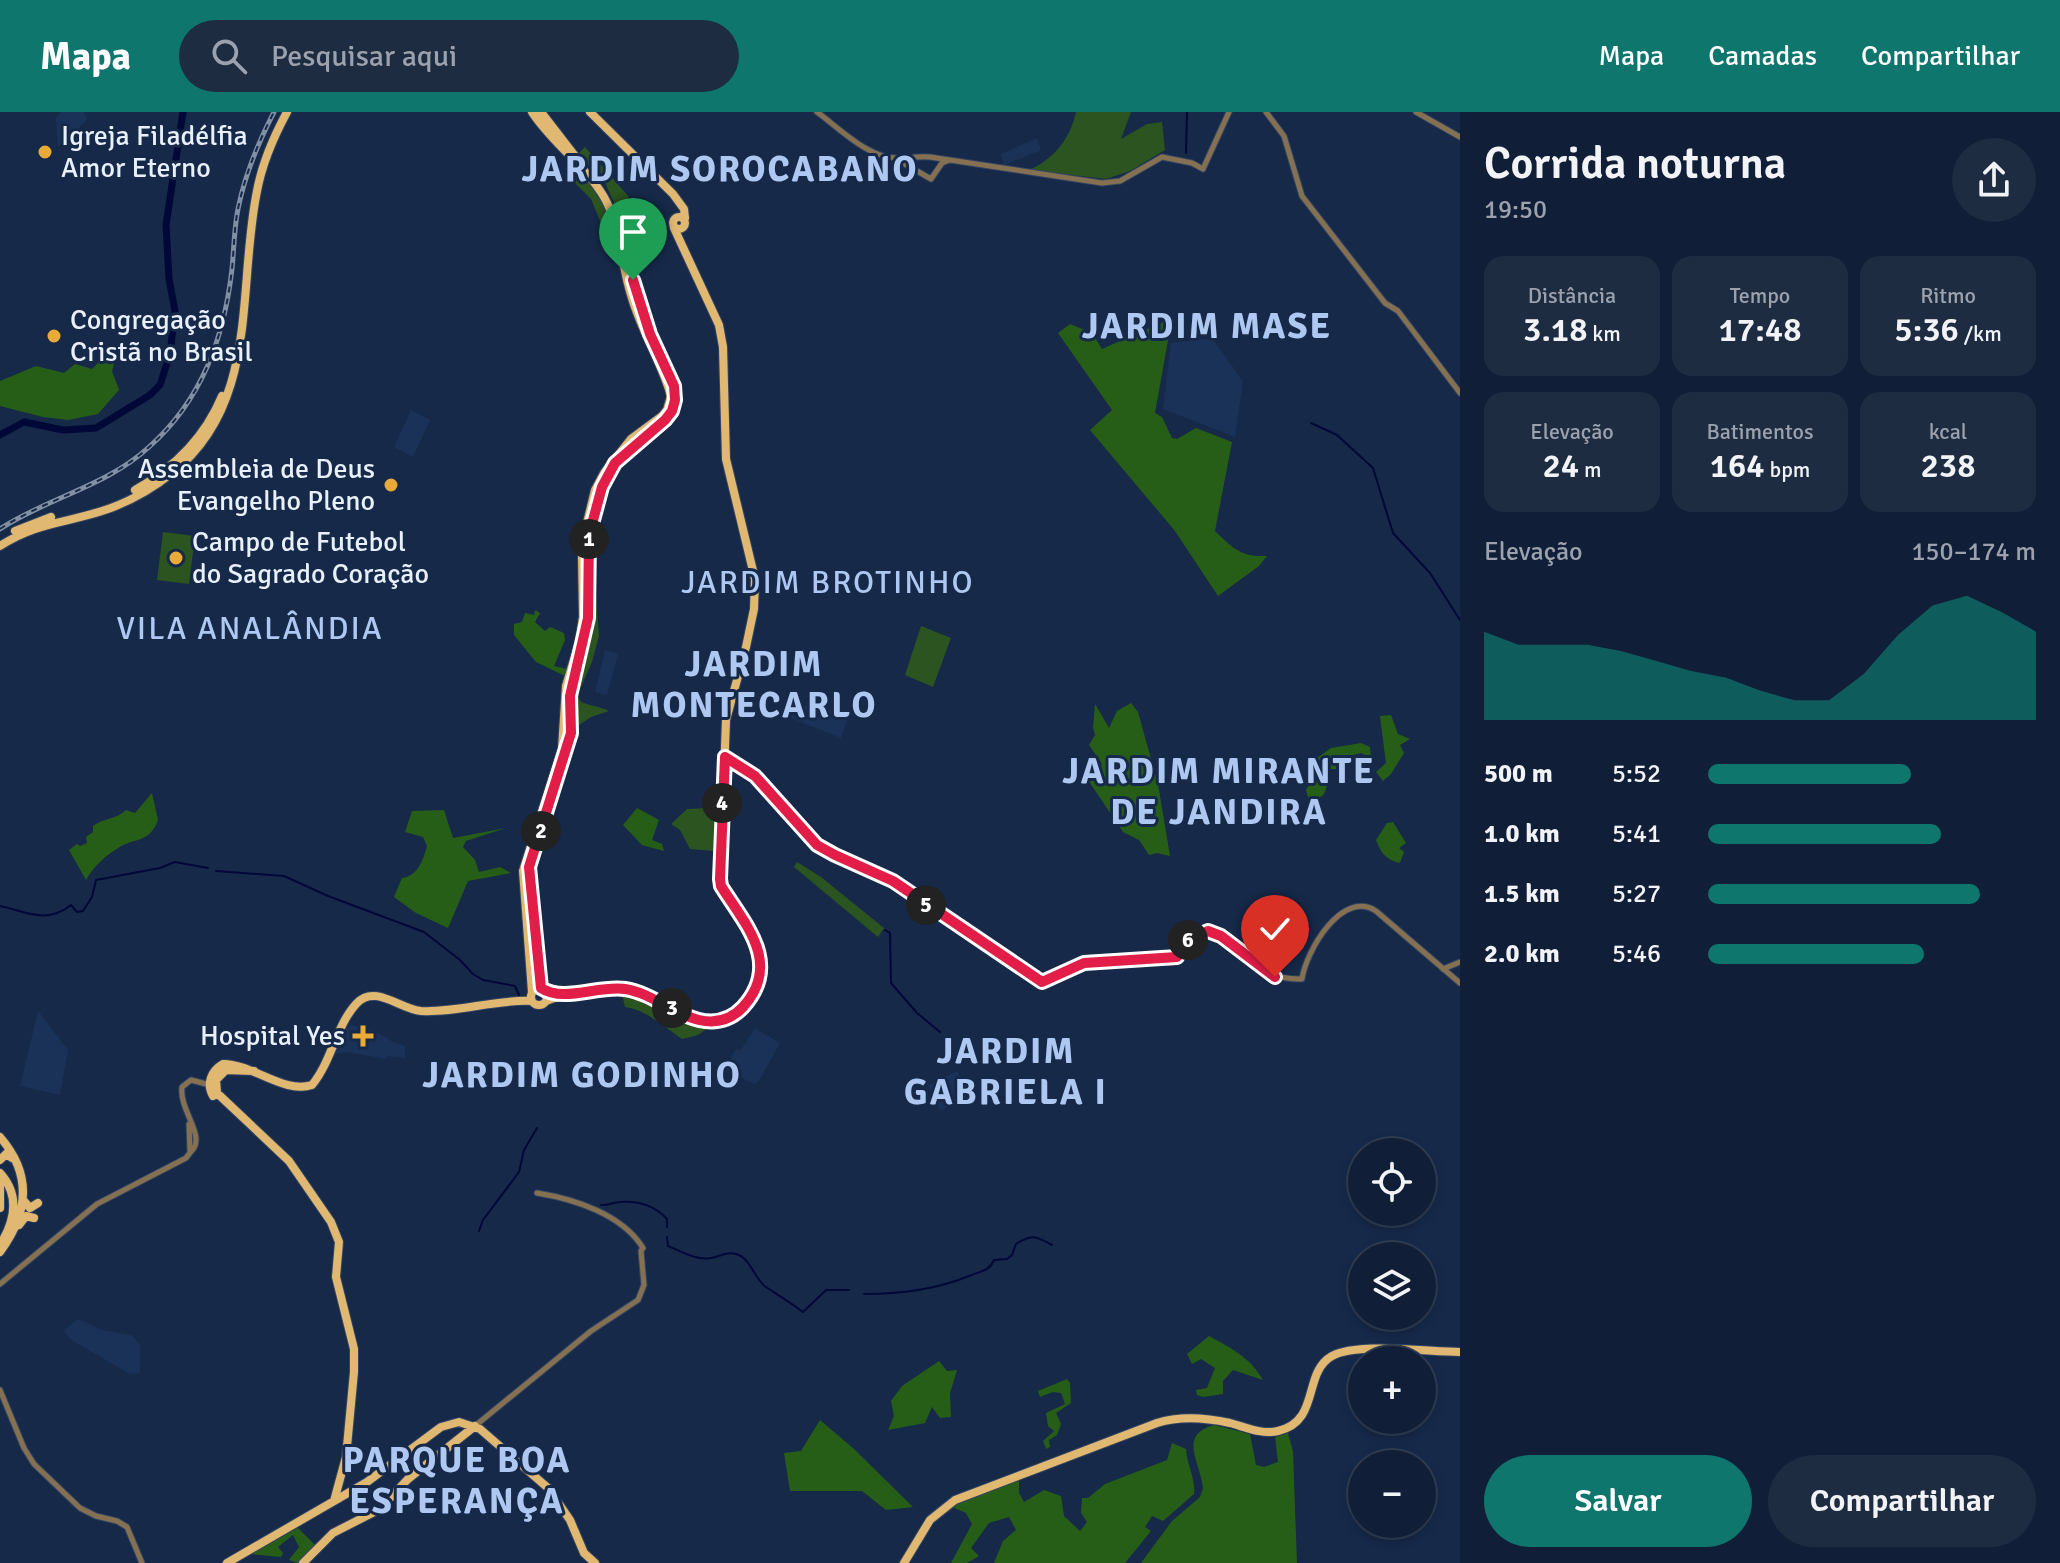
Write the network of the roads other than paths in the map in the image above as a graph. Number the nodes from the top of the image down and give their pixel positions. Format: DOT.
graph roads {
  1 [pos="285,112"];
  2 [pos="532,112"];
  3 [pos="541,112"];
  4 [pos="590,112"];
  5 [pos="817,112"];
  6 [pos="1229,112"];
  7 [pos="1266,112"];
  8 [pos="1416,112"];
  9 [pos="1460,137"];
  10 [pos="916,156"];
  11 [pos="930,157"];
  12 [pos="901,159"];
  13 [pos="952,160"];
  14 [pos="260,165"];
  15 [pos="912,167"];
  16 [pos="937,172"];
  17 [pos="256,194"];
  18 [pos="1460,393"];
  19 [pos="160,478"];
  20 [pos="0,543"];
  21 [pos="725,757"];
  22 [pos="1460,962"];
  23 [pos="1443,969"];
  24 [pos="1460,983"];
  25 [pos="538,995"];
  26 [pos="212,1085"];
  27 [pos="0,1137"];
  28 [pos="0,1160"];
  29 [pos="0,1173"];
  30 [pos="20,1173"];
  31 [pos="0,1181"];
  32 [pos="537,1193"];
  33 [pos="23,1200"];
  34 [pos="38,1203"];
  35 [pos="0,1208"];
  36 [pos="34,1218"];
  37 [pos="8,1231"];
  38 [pos="0,1245"];
  39 [pos="0,1252"];
  40 [pos="0,1284"];
  41 [pos="1460,1352"];
  42 [pos="0,1390"];
  43 [pos="475,1426"];
  44 [pos="343,1476"];
  45 [pos="355,1489"];
  46 [pos="334,1501"];
  47 [pos="142,1563"];
  48 [pos="227,1563"];
  49 [pos="303,1563"];
  50 [pos="595,1563"];
  51 [pos="904,1563"];
  1 -- 14 [label="main road"];
  1 -- 17 [label="main road"];
  2 -- 25 [label="main road"];
  3 -- 25 [label="main road"];
  4 -- 21 [label="main road"];
  5 -- 12 [label="street"];
  6 -- 13 [label="street"];
  7 -- 18 [label="street"];
  8 -- 9 [label="street"];
  10 -- 11 [label="street"];
  10 -- 12 [label="street"];
  10 -- 15 [label="street"];
  11 -- 13 [label="street"];
  11 -- 16 [label="street"];
  12 -- 15 [label="street"];
  13 -- 16 [label="street"];
  14 -- 17 [label="main road"];
  14 -- 19 [label="main road"];
  15 -- 16 [label="street"];
  17 -- 19 [label="main road"];
  19 -- 20 [label="main road"];
  21 -- 23 [label="street"];
  21 -- 25 [label="main road"];
  22 -- 23 [label="street"];
  23 -- 24 [label="street"];
  25 -- 26 [label="main road"];
  26 -- 40 [label="street"];
  26 -- 44 [label="main road"];
  27 -- 30 [label="main road"];
  28 -- 30 [label="main road"];
  29 -- 37 [label="main road"];
  30 -- 33 [label="main road"];
  31 -- 35 [label="main road"];
  32 -- 43 [label="street"];
  33 -- 34 [label="main road"];
  33 -- 37 [label="main road"];
  36 -- 37 [label="main road"];
  37 -- 38 [label="main road"];
  37 -- 39 [label="main road"];
  41 -- 51 [label="main road"];
  42 -- 47 [label="street"];
  43 -- 45 [label="main road"];
  43 -- 49 [label="main road"];
  43 -- 50 [label="main road"];
  44 -- 45 [label="main road"];
  44 -- 46 [label="main road"];
  45 -- 46 [label="main road"];
  46 -- 48 [label="main road"];
}
